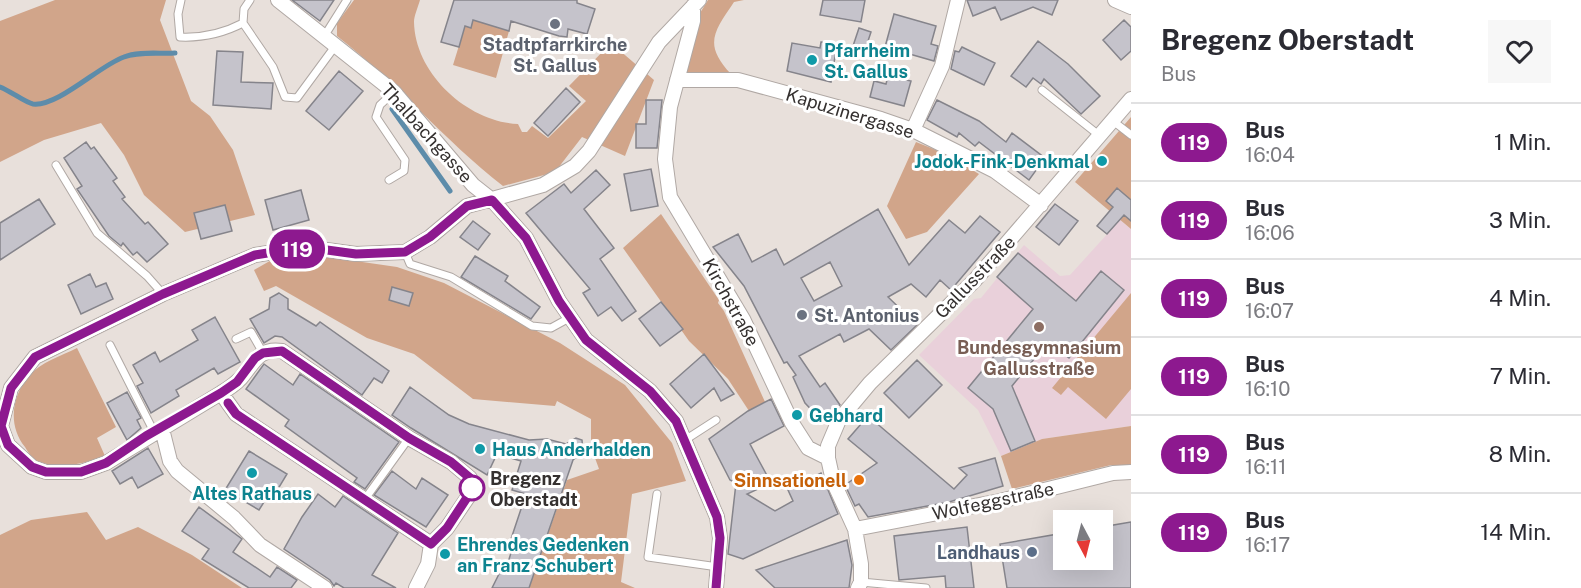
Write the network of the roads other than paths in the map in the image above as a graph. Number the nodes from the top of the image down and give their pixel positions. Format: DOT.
graph roads {
  1 [pos="181,0"];
  2 [pos="250,0"];
  3 [pos="278,0"];
  4 [pos="347,0"];
  5 [pos="958,0"];
  6 [pos="1115,0"];
  7 [pos="696,3"];
  8 [pos="1131,7"];
  9 [pos="243,23"];
  10 [pos="330,40"];
  11 [pos="677,80"];
  12 [pos="1042,90"];
  13 [pos="394,92"];
  14 [pos="1131,99"];
  15 [pos="1113,121"];
  16 [pos="913,130"];
  17 [pos="1131,135"];
  18 [pos="1100,136"];
  19 [pos="56,165"];
  20 [pos="389,180"];
  21 [pos="492,200"];
  22 [pos="1041,205"];
  23 [pos="405,252"];
  24 [pos="163,294"];
  25 [pos="571,317"];
  26 [pos="236,339"];
  27 [pos="110,345"];
  28 [pos="263,353"];
  29 [pos="221,393"];
  30 [pos="716,420"];
  31 [pos="0,426"];
  32 [pos="158,430"];
  33 [pos="409,438"];
  34 [pos="685,440"];
  35 [pos="828,458"];
  36 [pos="1131,472"];
  37 [pos="657,494"];
  38 [pos="365,499"];
  39 [pos="855,529"];
  40 [pos="431,544"];
  41 [pos="718,567"];
  42 [pos="860,585"];
  43 [pos="325,588"];
  44 [pos="416,588"];
  45 [pos="716,588"];
  46 [pos="926,588"];
  1 -- 9 [label="lane"];
  2 -- 9 [label="lane"];
  3 -- 10 [label="street, Thalbachgasse"];
  4 -- 10 [label="lane"];
  5 -- 16 [label="street"];
  6 -- 8 [label="street"];
  7 -- 11 [label="street, Kirchstraße"];
  7 -- 21 [label="street"];
  9 -- 10 [label="lane"];
  10 -- 13 [label="street, Thalbachgasse"];
  11 -- 16 [label="street, Kapuzinergasse"];
  11 -- 35 [label="street, Kirchstraße"];
  12 -- 18 [label="lane"];
  13 -- 20 [label="lane"];
  13 -- 21 [label="street, Thalbachgasse"];
  14 -- 15 [label="street, Gallusstraße"];
  15 -- 17 [label="lane"];
  15 -- 18 [label="street, Gallusstraße"];
  16 -- 22 [label="street, Kapuzinergasse"];
  18 -- 22 [label="street, Gallusstraße"];
  19 -- 24 [label="lane"];
  21 -- 23 [label="street"];
  21 -- 25 [label="street, Thalbachgasse"];
  22 -- 35 [label="street, Gallusstraße"];
  23 -- 24 [label="street"];
  23 -- 25 [label="lane"];
  24 -- 31 [label="street"];
  25 -- 34 [label="street, Thalbachgasse"];
  26 -- 28 [label="lane"];
  27 -- 32 [label="lane"];
  28 -- 29 [label="street"];
  28 -- 33 [label="street"];
  29 -- 32 [label="street"];
  29 -- 38 [label="street"];
  30 -- 34 [label="lane"];
  31 -- 32 [label="street"];
  32 -- 43 [label="street"];
  33 -- 38 [label="lane"];
  33 -- 40 [label="street"];
  34 -- 41 [label="street, Thalbachgasse"];
  35 -- 39 [label="street"];
  36 -- 39 [label="street, Wolfeggstraße"];
  37 -- 41 [label="lane"];
  38 -- 40 [label="street"];
  39 -- 42 [label="street"];
  40 -- 44 [label="street"];
  41 -- 45 [label="street, Thalbachgasse"];
  42 -- 46 [label="lane"];
}
